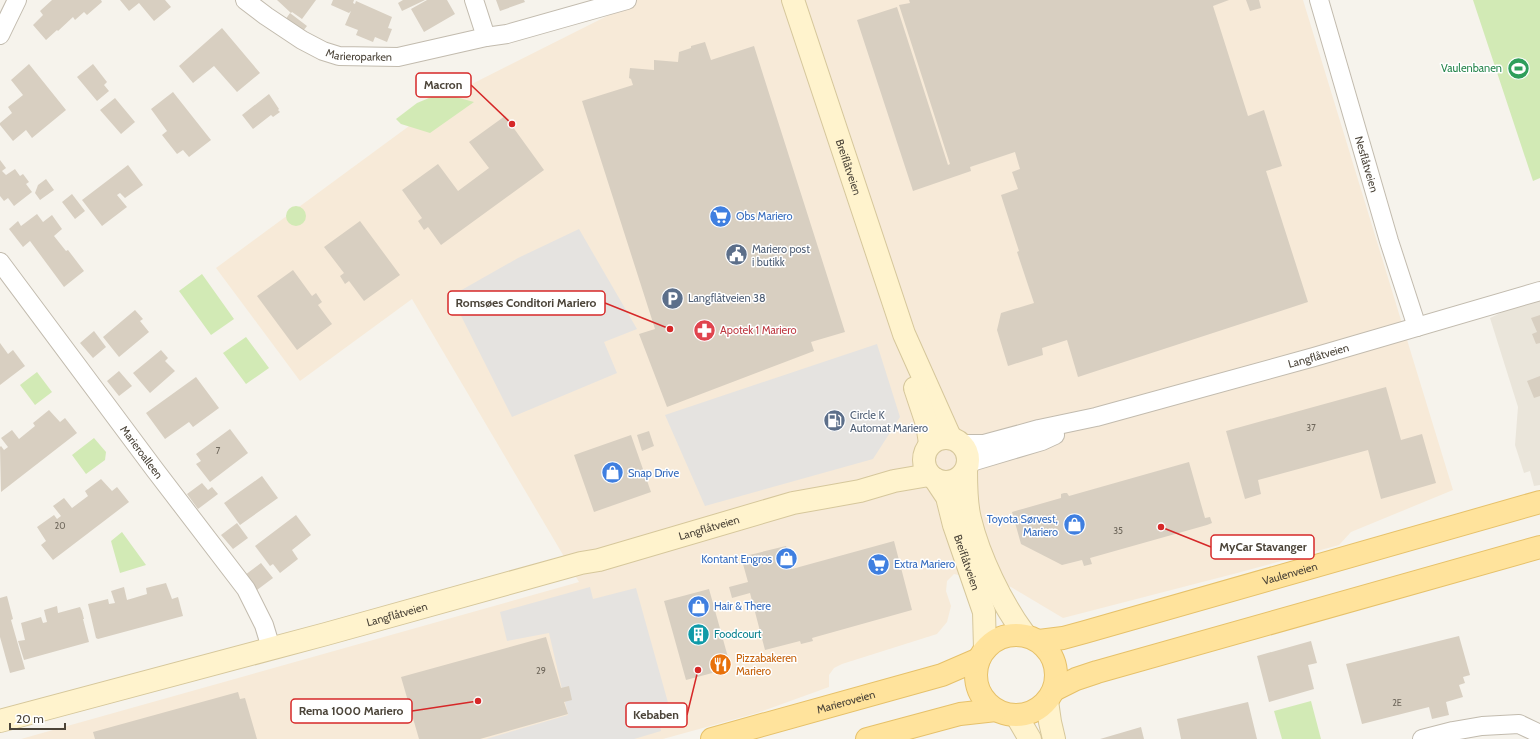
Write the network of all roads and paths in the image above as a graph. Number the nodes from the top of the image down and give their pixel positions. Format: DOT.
graph roads {
  1 [pos="17,0"];
  2 [pos="245,0"];
  3 [pos="474,0"];
  4 [pos="627,0"];
  5 [pos="793,0"];
  6 [pos="1319,0"];
  7 [pos="0,35"];
  8 [pos="486,37"];
  9 [pos="0,262"];
  10 [pos="1540,291"];
  11 [pos="1417,327"];
  12 [pos="946,459"];
  13 [pos="1540,502"];
  14 [pos="1540,547"];
  15 [pos="1032,638"];
  16 [pos="271,648"];
  17 [pos="982,654"];
  18 [pos="1051,696"];
  19 [pos="1006,713"];
  20 [pos="0,721"];
  21 [pos="1540,734"];
  22 [pos="712,739"];
  23 [pos="867,739"];
  24 [pos="1030,739"];
  25 [pos="1054,739"];
  26 [pos="1422,739"];
  1 -- 7 [label="street"];
  2 -- 8 [label="street, Marieroparken"];
  3 -- 8 [label="street"];
  4 -- 8 [label="street, Marieroparken"];
  5 -- 12 [label="street, Breiflåtveien"];
  6 -- 11 [label="street, Nesflåtveien"];
  9 -- 16 [label="street, Marieroalleen"];
  10 -- 11 [label="street, Langflåtveien"];
  11 -- 12 [label="street, Langflåtveien"];
  12 -- 15 [label="street, Breiflåtveien"];
  12 -- 16 [label="street, Langflåtveien"];
  12 -- 17 [label="street, Breiflåtveien"];
  13 -- 15 [label="main road, Vaulenveien"];
  14 -- 18 [label="main road"];
  15 -- 17 [label="main road"];
  15 -- 18 [label="main road"];
  16 -- 20 [label="street, Langflåtveien"];
  17 -- 19 [label="main road"];
  17 -- 22 [label="main road, Marieroveien"];
  18 -- 19 [label="main road"];
  18 -- 25 [label="street"];
  19 -- 23 [label="main road"];
  19 -- 24 [label="street"];
  21 -- 26 [label="street"];
}
